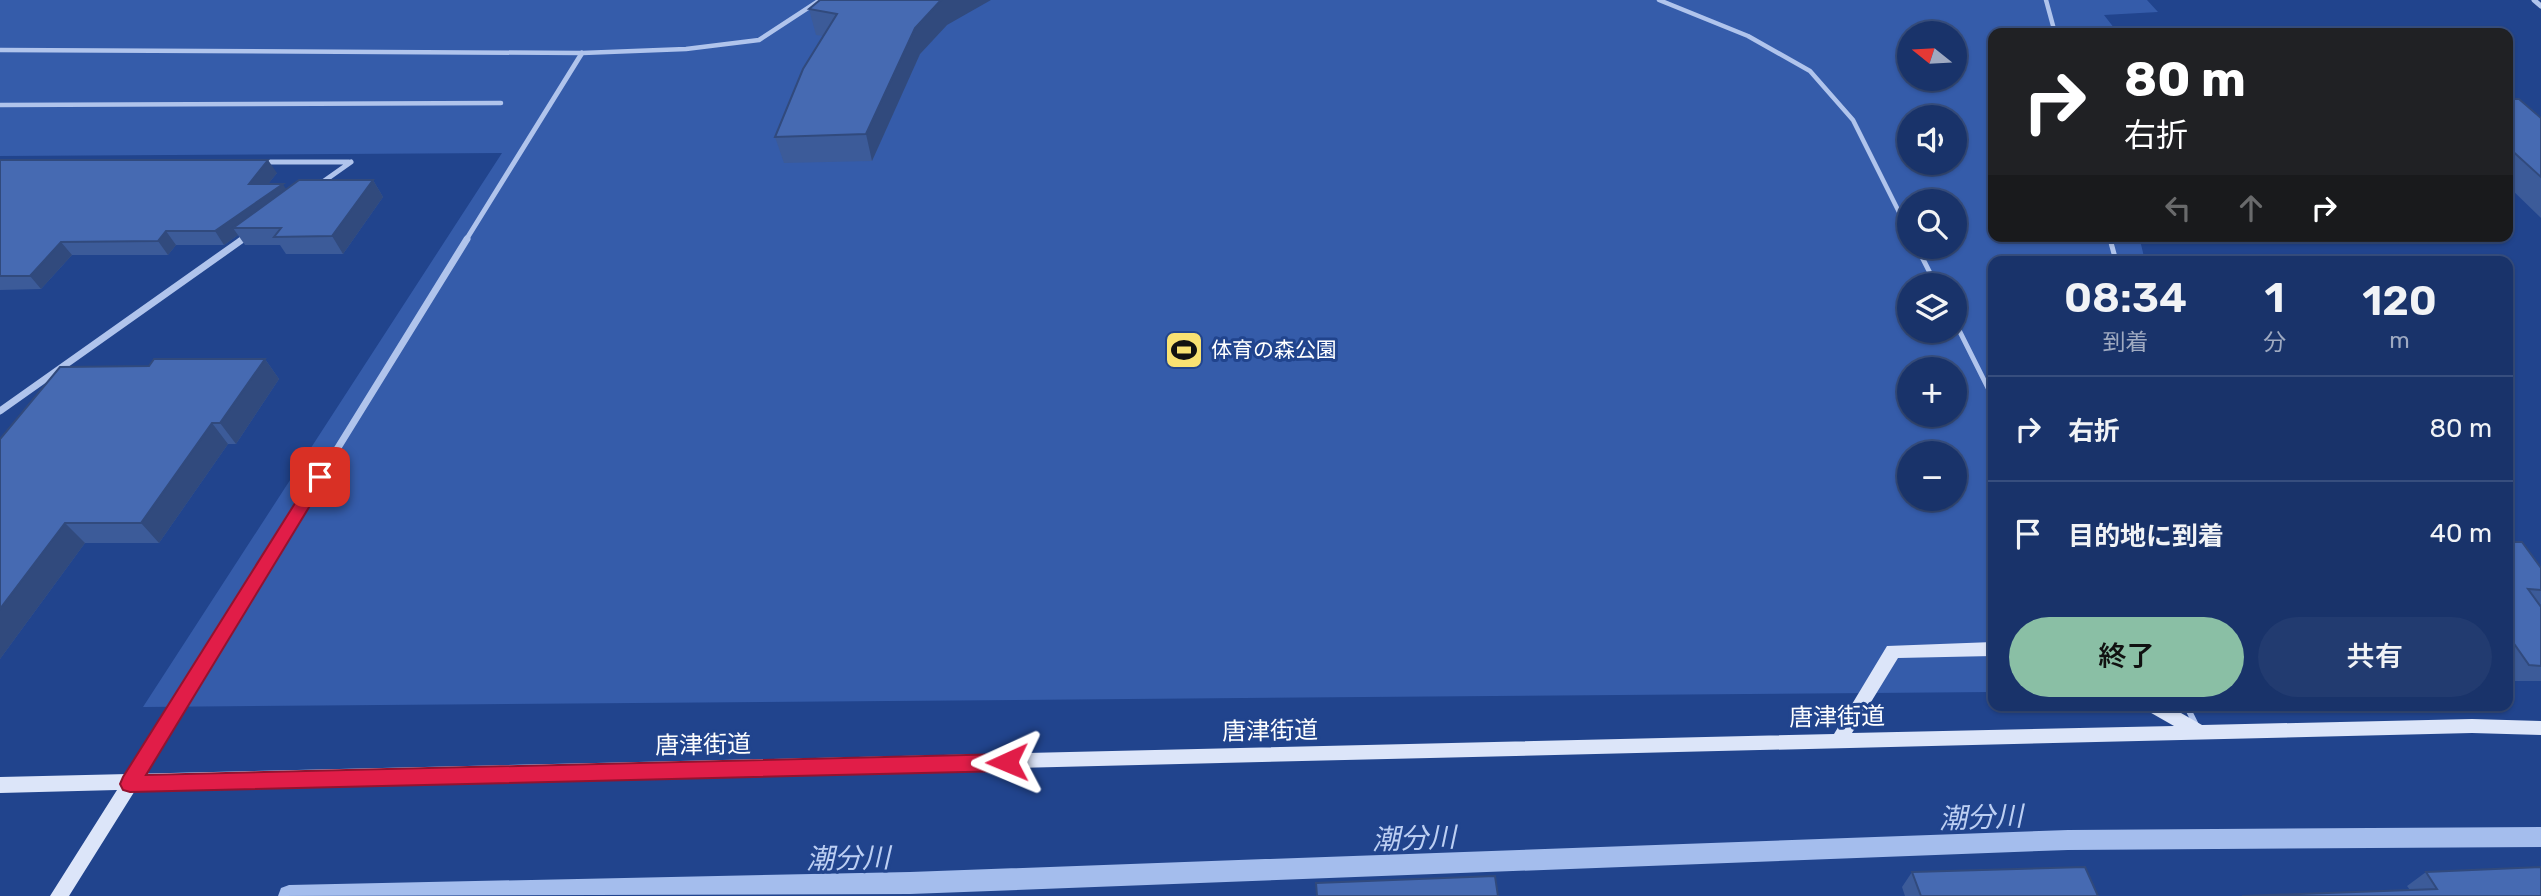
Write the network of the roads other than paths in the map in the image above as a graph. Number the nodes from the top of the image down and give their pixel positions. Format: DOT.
graph roads {
  1 [pos="820,0"];
  2 [pos="1659,0"];
  3 [pos="2046,0"];
  4 [pos="2534,0"];
  5 [pos="2541,6"];
  6 [pos="2054,28"];
  7 [pos="0,50"];
  8 [pos="582,53"];
  9 [pos="500,103"];
  10 [pos="0,105"];
  11 [pos="256,162"];
  12 [pos="306,194"];
  13 [pos="1897,208"];
  14 [pos="260,226"];
  15 [pos="1966,343"];
  16 [pos="1988,388"];
  17 [pos="0,411"];
  18 [pos="1988,649"];
  19 [pos="2162,711"];
  20 [pos="2189,711"];
  21 [pos="2541,728"];
  22 [pos="2200,733"];
  23 [pos="1839,741"];
  24 [pos="130,784"];
  25 [pos="0,785"];
  26 [pos="59,896"];
  1 -- 8 [label="lane"];
  2 -- 13 [label="lane"];
  3 -- 6 [label="lane"];
  4 -- 5 [label="street"];
  7 -- 8 [label="lane"];
  8 -- 24 [label="street"];
  9 -- 10 [label="lane"];
  11 -- 12 [label="street"];
  14 -- 17 [label="street"];
  15 -- 16 [label="lane"];
  18 -- 23 [label="street"];
  19 -- 22 [label="street"];
  20 -- 22 [label="lane"];
  21 -- 22 [label="street, 唐津街道"];
  22 -- 23 [label="street, 唐津街道"];
  23 -- 24 [label="street, 唐津街道"];
  24 -- 25 [label="street, 唐津街道"];
  24 -- 26 [label="street"];
}
